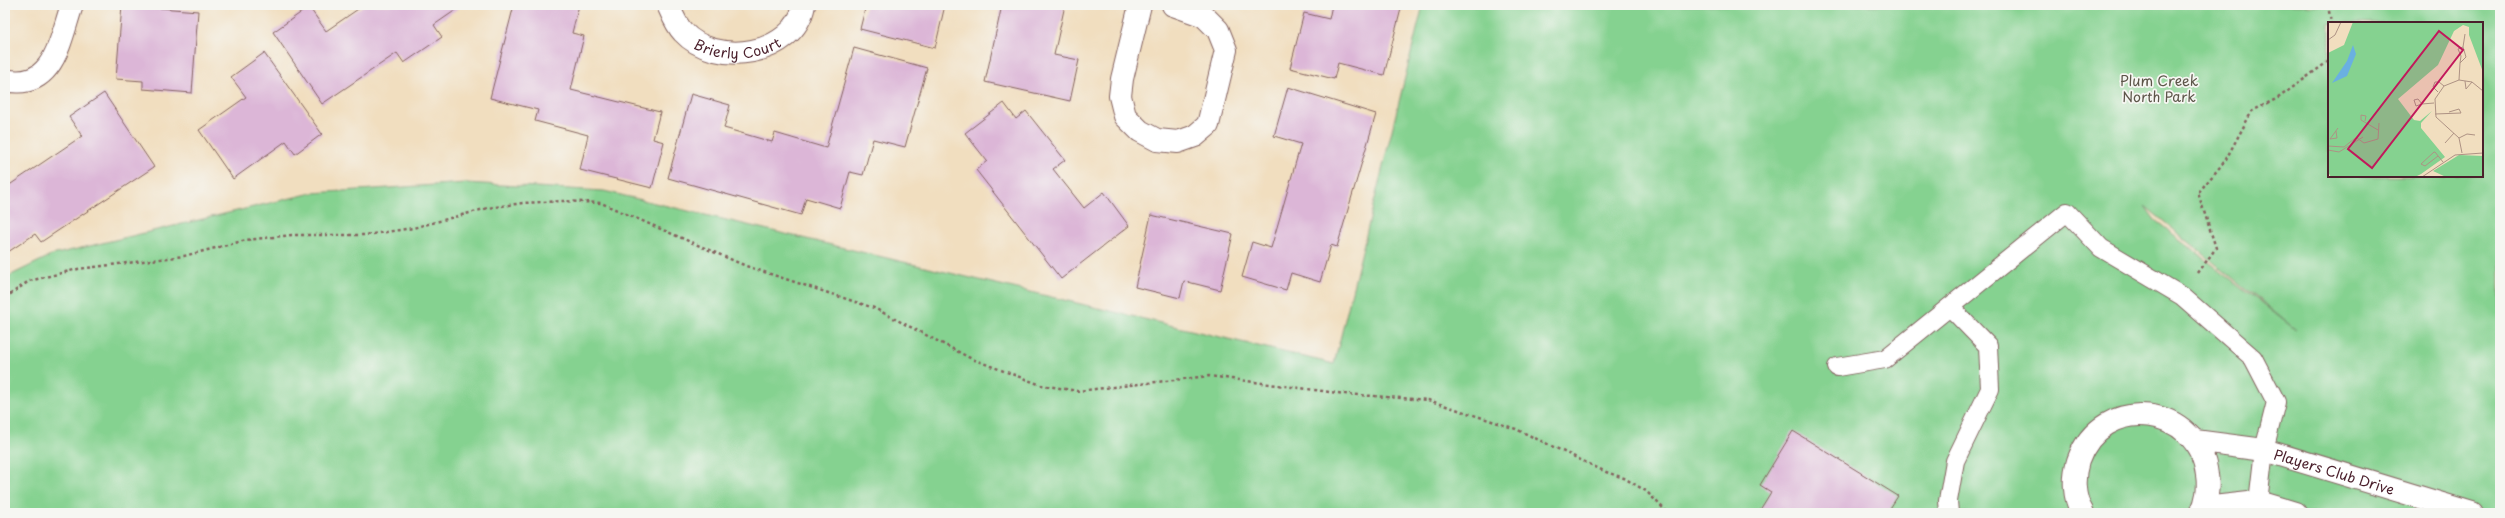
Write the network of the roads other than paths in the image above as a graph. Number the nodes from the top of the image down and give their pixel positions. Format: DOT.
graph roads {
  1 [pos="72,5"];
  2 [pos="668,5"];
  3 [pos="804,5"];
  4 [pos="1140,5"];
  5 [pos="1173,5"];
  6 [pos="5,80"];
  7 [pos="1950,307"];
  8 [pos="1837,367"];
  9 [pos="2195,441"];
  10 [pos="2264,450"];
  11 [pos="2258,502"];
  12 [pos="2202,510"];
  13 [pos="1949,513"];
  14 [pos="2083,513"];
  15 [pos="2295,513"];
  16 [pos="2472,513"];
  1 -- 6 [label="street"];
  2 -- 3 [label="street, Brierly Court"];
  4 -- 5 [label="street"];
  7 -- 8 [label="lane"];
  7 -- 10 [label="lane"];
  7 -- 13 [label="lane"];
  9 -- 10 [label="street, Players Club Drive"];
  9 -- 12 [label="street"];
  9 -- 14 [label="street"];
  10 -- 11 [label="lane"];
  10 -- 16 [label="street, Players Club Drive"];
  11 -- 12 [label="street"];
  11 -- 15 [label="street"];
}
